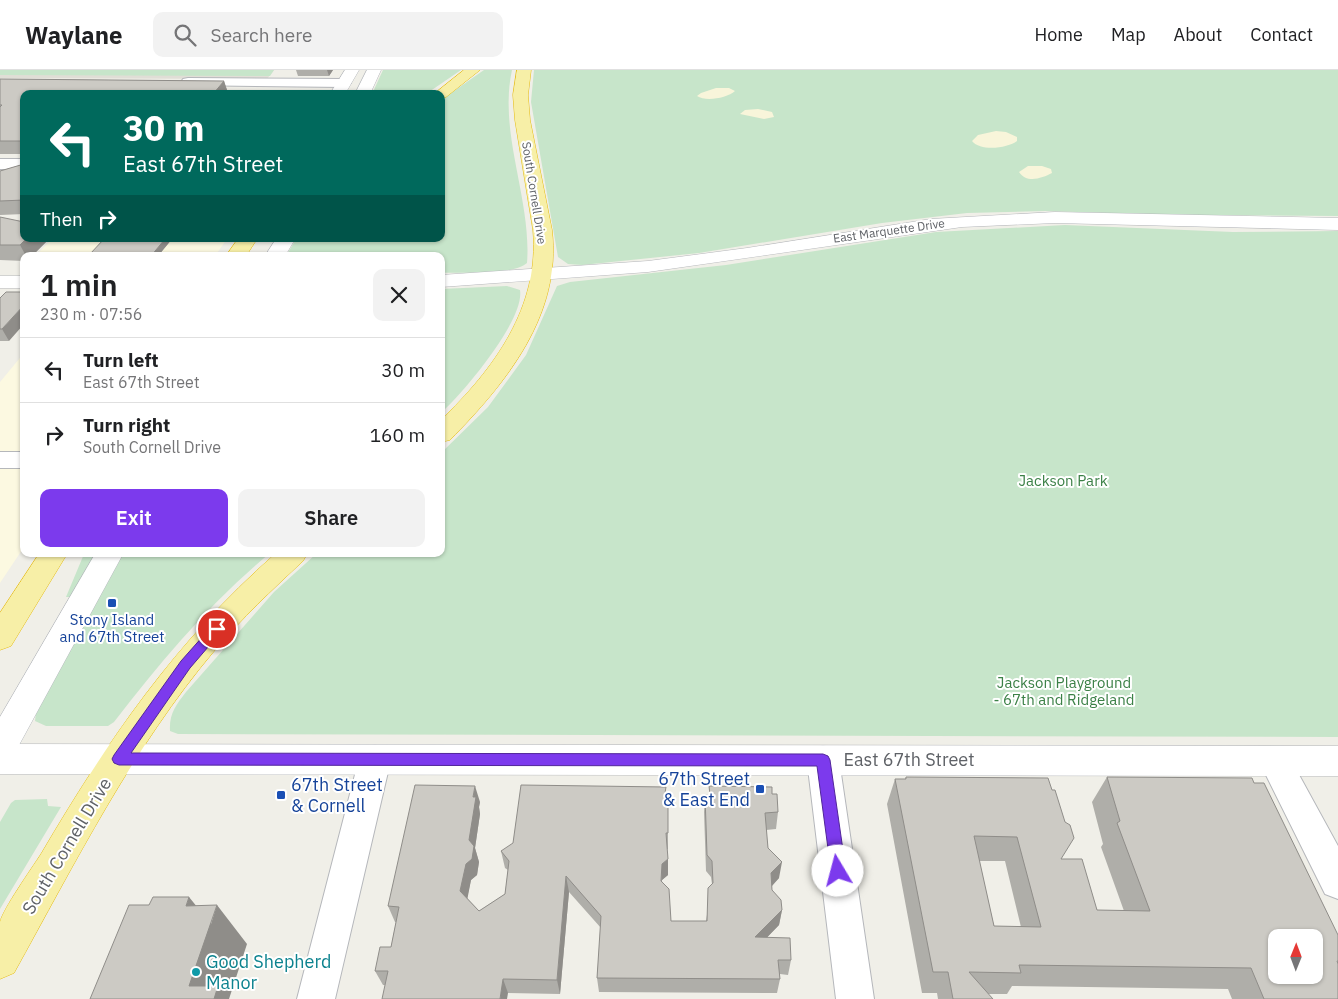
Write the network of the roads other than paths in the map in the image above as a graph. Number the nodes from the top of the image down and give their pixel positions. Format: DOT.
graph roads {
  1 [pos="352,70"];
  2 [pos="374,70"];
  3 [pos="473,70"];
  4 [pos="524,70"];
  5 [pos="175,82"];
  6 [pos="340,88"];
  7 [pos="364,90"];
  8 [pos="445,91"];
  9 [pos="0,164"];
  10 [pos="20,164"];
  11 [pos="1338,224"];
  12 [pos="542,276"];
  13 [pos="445,280"];
  14 [pos="0,282"];
  15 [pos="20,282"];
  16 [pos="445,430"];
  17 [pos="0,460"];
  18 [pos="20,460"];
  19 [pos="51,557"];
  20 [pos="107,557"];
  21 [pos="290,557"];
  22 [pos="0,638"];
  23 [pos="0,748"];
  24 [pos="0,759"];
  25 [pos="119,759"];
  26 [pos="374,759"];
  27 [pos="823,760"];
  28 [pos="1275,761"];
  29 [pos="1338,761"];
  30 [pos="1338,882"];
  31 [pos="0,960"];
  32 [pos="316,999"];
  33 [pos="855,999"];
  1 -- 6 [label="street"];
  2 -- 7 [label="street"];
  3 -- 8 [label="highway"];
  4 -- 12 [label="highway, South Cornell Drive"];
  5 -- 6 [label="street"];
  9 -- 10 [label="street"];
  11 -- 12 [label="street, East Marquette Drive"];
  12 -- 13 [label="street, East Marquette Drive"];
  12 -- 16 [label="highway, South Cornell Drive"];
  14 -- 15 [label="street"];
  17 -- 18 [label="street"];
  19 -- 22 [label="highway"];
  20 -- 23 [label="street"];
  21 -- 25 [label="highway, South Cornell Drive"];
  24 -- 25 [label="street, East 67th Street"];
  25 -- 26 [label="street, East 67th Street"];
  25 -- 31 [label="highway, South Cornell Drive"];
  26 -- 27 [label="street, East 67th Street"];
  26 -- 32 [label="street"];
  27 -- 28 [label="street, East 67th Street"];
  27 -- 33 [label="street"];
  28 -- 29 [label="street, East 67th Street"];
  28 -- 30 [label="street"];
}
